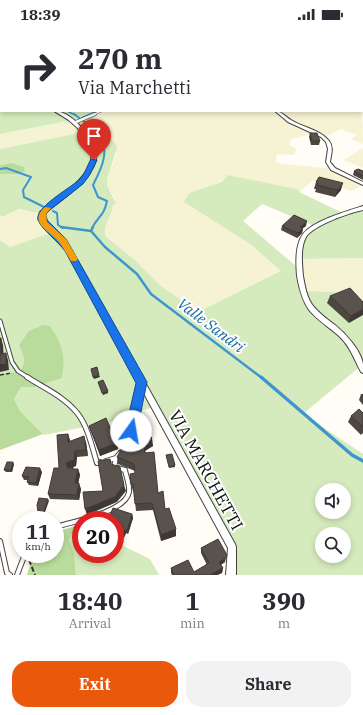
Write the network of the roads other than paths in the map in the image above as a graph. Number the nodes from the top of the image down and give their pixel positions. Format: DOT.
graph roads {
  1 [pos="58,112"];
  2 [pos="99,112"];
  3 [pos="278,112"];
  4 [pos="78,122"];
  5 [pos="363,184"];
  6 [pos="363,208"];
  7 [pos="0,321"];
  8 [pos="363,370"];
  9 [pos="142,382"];
  10 [pos="129,437"];
  11 [pos="124,448"];
  12 [pos="116,458"];
  13 [pos="64,524"];
  14 [pos="0,541"];
  15 [pos="22,563"];
  16 [pos="10,575"];
  17 [pos="17,575"];
  18 [pos="231,575"];
  1 -- 4 [label="street, VIA MARCHETTI"];
  2 -- 4 [label="lane"];
  3 -- 5 [label="street"];
  4 -- 9 [label="street, VIA MARCHETTI"];
  6 -- 8 [label="street"];
  7 -- 12 [label="lane"];
  9 -- 10 [label="lane"];
  9 -- 18 [label="street, VIA MARCHETTI"];
  11 -- 12 [label="lane"];
  12 -- 13 [label="lane"];
  14 -- 16 [label="lane"];
  15 -- 17 [label="lane"];
}
